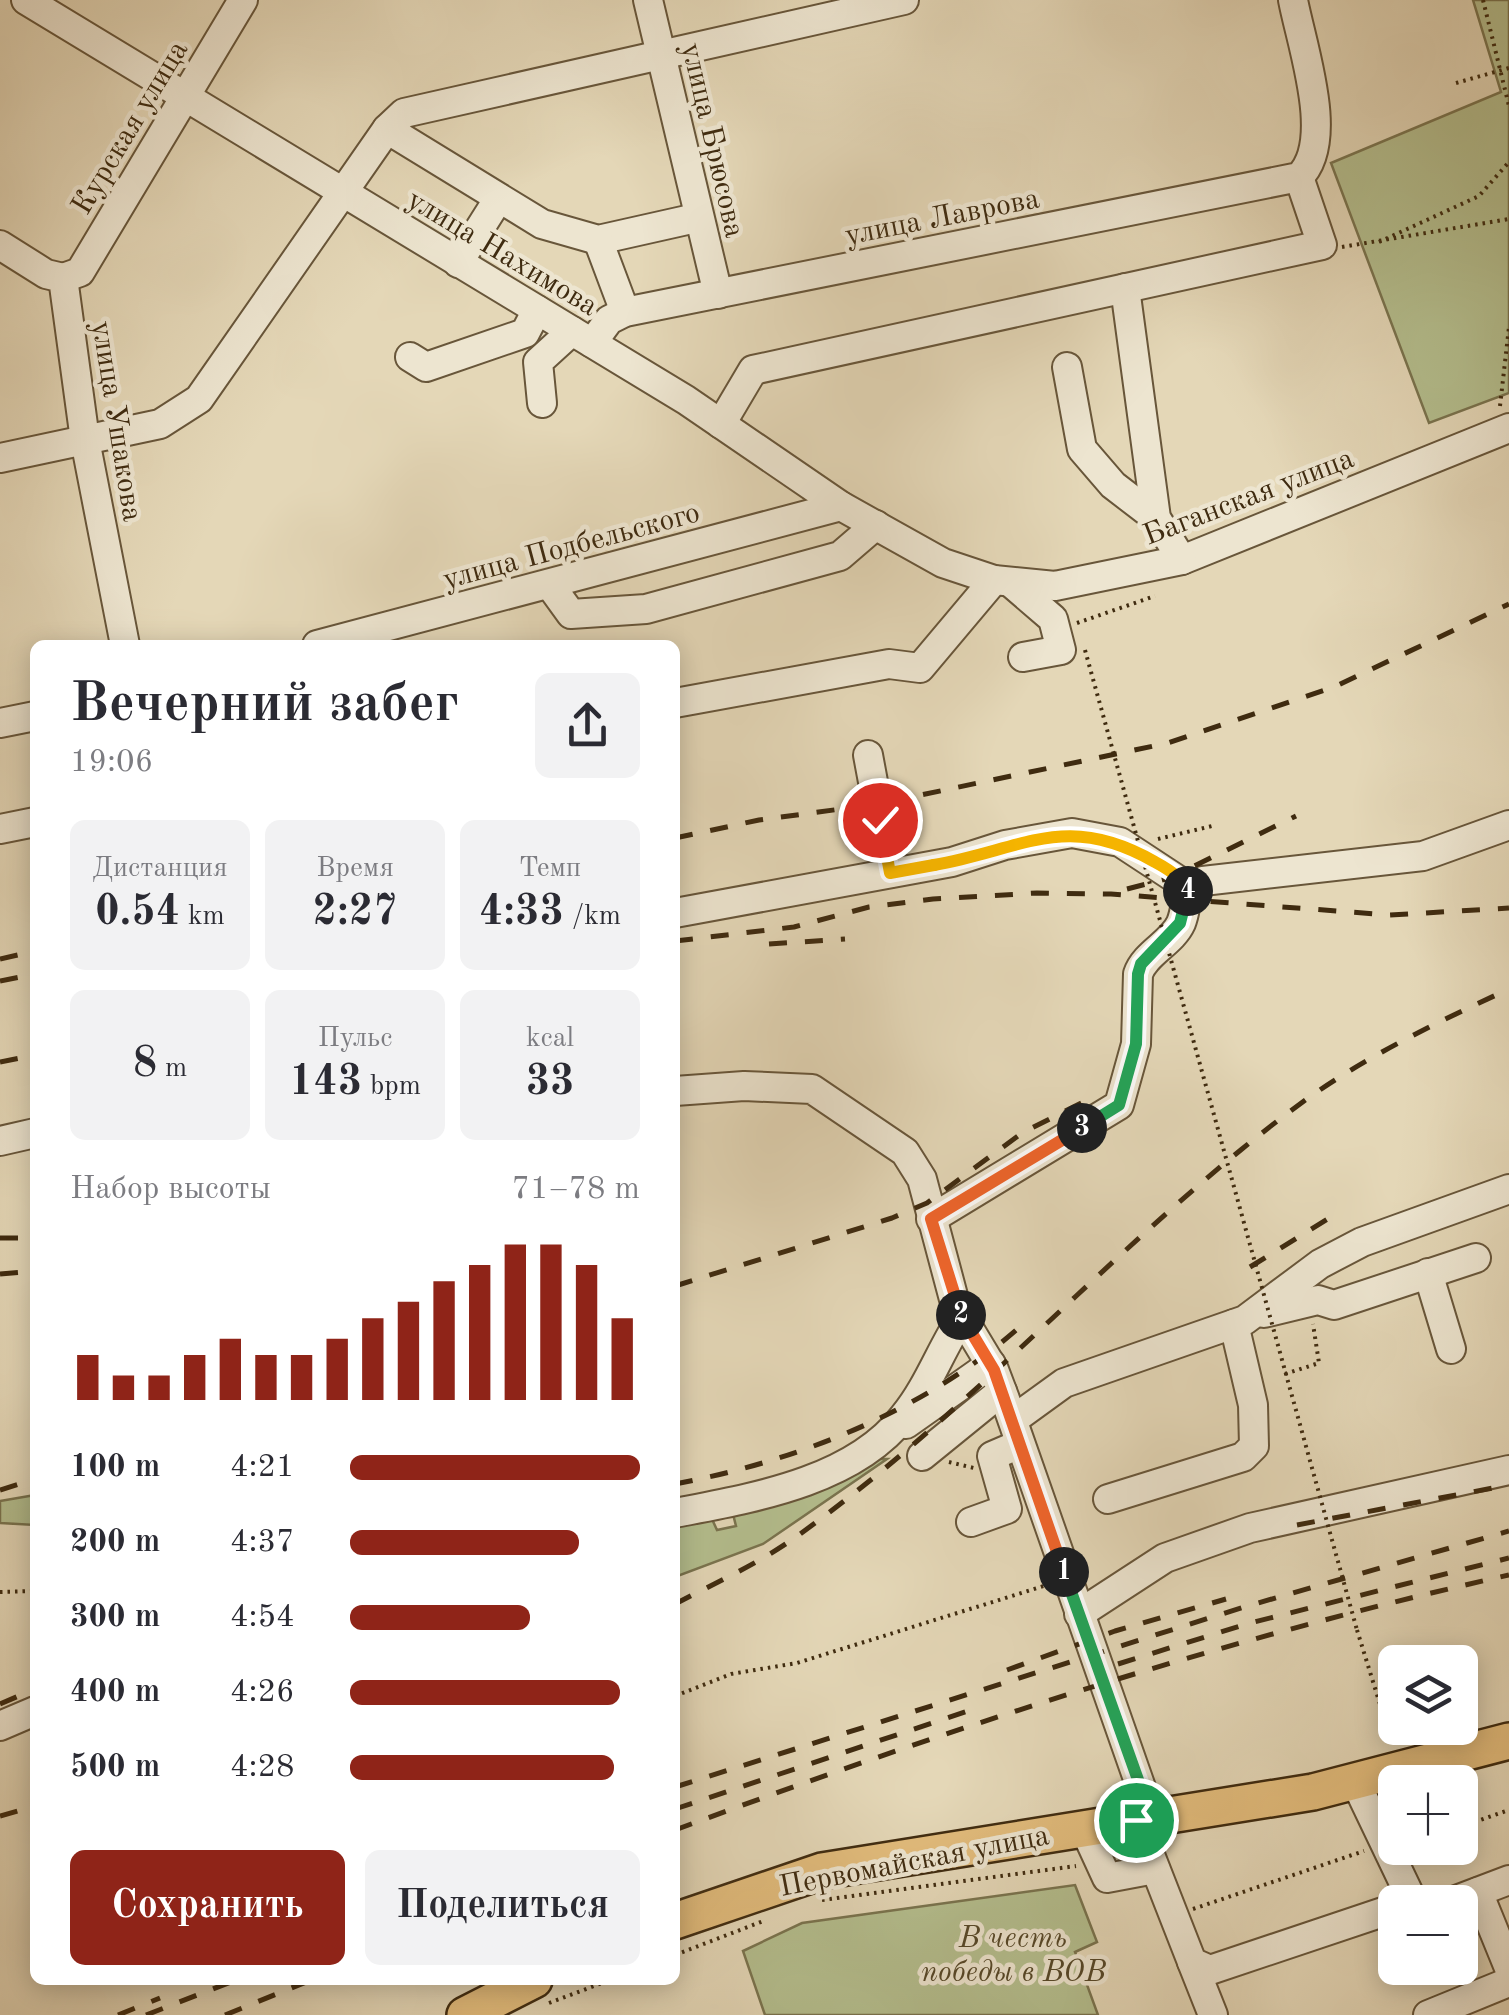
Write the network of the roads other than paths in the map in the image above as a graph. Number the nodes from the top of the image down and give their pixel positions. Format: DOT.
graph roads {
  1 [pos="26,0"];
  2 [pos="243,0"];
  3 [pos="648,0"];
  4 [pos="904,0"];
  5 [pos="1293,0"];
  6 [pos="661,55"];
  7 [pos="186,98"];
  8 [pos="386,129"];
  9 [pos="1305,171"];
  10 [pos="343,194"];
  11 [pos="499,198"];
  12 [pos="696,218"];
  13 [pos="598,240"];
  14 [pos="0,245"];
  15 [pos="458,264"];
  16 [pos="63,278"];
  17 [pos="1125,288"];
  18 [pos="718,294"];
  19 [pos="537,310"];
  20 [pos="625,312"];
  21 [pos="582,337"];
  22 [pos="410,357"];
  23 [pos="1067,367"];
  24 [pos="542,403"];
  25 [pos="1504,417"];
  26 [pos="721,424"];
  27 [pos="85,440"];
  28 [pos="0,458"];
  29 [pos="840,506"];
  30 [pos="1156,518"];
  31 [pos="876,525"];
  32 [pos="1182,560"];
  33 [pos="943,563"];
  34 [pos="1002,581"];
  35 [pos="550,585"];
  36 [pos="124,640"];
  37 [pos="336,640"];
  38 [pos="1024,657"];
  39 [pos="680,702"];
  40 [pos="30,717"];
  41 [pos="0,723"];
  42 [pos="868,755"];
  43 [pos="30,823"];
  44 [pos="1509,824"];
  45 [pos="0,829"];
  46 [pos="890,873"];
  47 [pos="1190,888"];
  48 [pos="680,912"];
  49 [pos="680,1091"];
  50 [pos="30,1134"];
  51 [pos="0,1141"];
  52 [pos="1509,1189"];
  53 [pos="931,1219"];
  54 [pos="1476,1258"];
  55 [pos="1428,1273"];
  56 [pos="962,1317"];
  57 [pos="1241,1321"];
  58 [pos="1452,1350"];
  59 [pos="990,1364"];
  60 [pos="1002,1391"];
  61 [pos="1016,1432"];
  62 [pos="886,1437"];
  63 [pos="922,1456"];
  64 [pos="1509,1470"];
  65 [pos="1108,1500"];
  66 [pos="680,1513"];
  67 [pos="971,1522"];
  68 [pos="1078,1614"];
  69 [pos="30,1713"];
  70 [pos="0,1726"];
  71 [pos="1509,1742"];
  72 [pos="1356,1783"];
  73 [pos="1144,1819"];
  74 [pos="1084,1828"];
  75 [pos="1155,1869"];
  76 [pos="1509,1880"];
  77 [pos="1406,1885"];
  78 [pos="1478,1892"];
  79 [pos="1378,1914"];
  80 [pos="680,1919"];
  81 [pos="1192,1962"];
  82 [pos="1509,1968"];
  83 [pos="1509,1982"];
  84 [pos="537,1994"];
  85 [pos="465,2015"];
  86 [pos="1213,2015"];
  87 [pos="1428,2015"];
  1 -- 7 [label="street, улица Нахимова"];
  2 -- 7 [label="street, Курская улица"];
  3 -- 6 [label="street, улица Брюсова"];
  4 -- 6 [label="street"];
  5 -- 9 [label="street"];
  6 -- 8 [label="street"];
  6 -- 12 [label="street, улица Брюсова"];
  7 -- 10 [label="street, улица Нахимова"];
  7 -- 16 [label="street, Курская улица"];
  8 -- 10 [label="street"];
  8 -- 11 [label="street"];
  9 -- 17 [label="street"];
  9 -- 18 [label="street, улица Лаврова"];
  10 -- 15 [label="street, улица Нахимова"];
  10 -- 27 [label="street"];
  11 -- 13 [label="street"];
  11 -- 15 [label="street"];
  12 -- 13 [label="street"];
  12 -- 18 [label="street, улица Брюсова"];
  13 -- 20 [label="street"];
  14 -- 16 [label="street"];
  15 -- 19 [label="street, улица Нахимова"];
  16 -- 27 [label="street, улица Ушакова"];
  17 -- 26 [label="street"];
  17 -- 30 [label="street"];
  18 -- 20 [label="street, улица Лаврова"];
  19 -- 21 [label="street, улица Нахимова"];
  19 -- 22 [label="street"];
  20 -- 21 [label="street"];
  21 -- 24 [label="street"];
  21 -- 26 [label="street, улица Нахимова"];
  23 -- 30 [label="street"];
  25 -- 32 [label="street, Баганская улица"];
  26 -- 29 [label="street, улица Нахимова"];
  27 -- 28 [label="street"];
  27 -- 36 [label="street, улица Ушакова"];
  29 -- 31 [label="street, улица Нахимова"];
  29 -- 35 [label="street, улица Подбельского"];
  30 -- 32 [label="street"];
  31 -- 33 [label="street, улица Нахимова"];
  31 -- 35 [label="street"];
  32 -- 34 [label="street, Баганская улица"];
  33 -- 34 [label="street, Баганская улица"];
  34 -- 38 [label="street"];
  34 -- 39 [label="street"];
  35 -- 37 [label="street, улица Подбельского"];
  40 -- 41 [label="street"];
  42 -- 46 [label="street"];
  43 -- 45 [label="street"];
  44 -- 47 [label="street"];
  46 -- 47 [label="street"];
  46 -- 48 [label="street"];
  47 -- 53 [label="street"];
  49 -- 53 [label="street"];
  50 -- 51 [label="street"];
  52 -- 57 [label="street"];
  53 -- 56 [label="street"];
  54 -- 55 [label="street"];
  55 -- 57 [label="street"];
  55 -- 58 [label="street"];
  56 -- 59 [label="street"];
  56 -- 62 [label="street"];
  57 -- 61 [label="street"];
  57 -- 65 [label="street"];
  59 -- 60 [label="street"];
  59 -- 62 [label="street"];
  60 -- 61 [label="street"];
  60 -- 63 [label="street"];
  61 -- 67 [label="street"];
  61 -- 68 [label="street"];
  62 -- 66 [label="street"];
  64 -- 68 [label="street"];
  68 -- 73 [label="street"];
  69 -- 70 [label="street"];
  71 -- 72 [label="main road, Первомайская улица"];
  72 -- 73 [label="main road, Первомайская улица"];
  72 -- 77 [label="street"];
  73 -- 74 [label="main road, Первомайская улица"];
  73 -- 75 [label="street"];
  74 -- 75 [label="street"];
  74 -- 80 [label="main road, Первомайская улица"];
  75 -- 81 [label="street"];
  76 -- 78 [label="street"];
  78 -- 82 [label="street"];
  79 -- 81 [label="street"];
  81 -- 86 [label="street"];
  83 -- 87 [label="street"];
  84 -- 85 [label="main road"];
}
